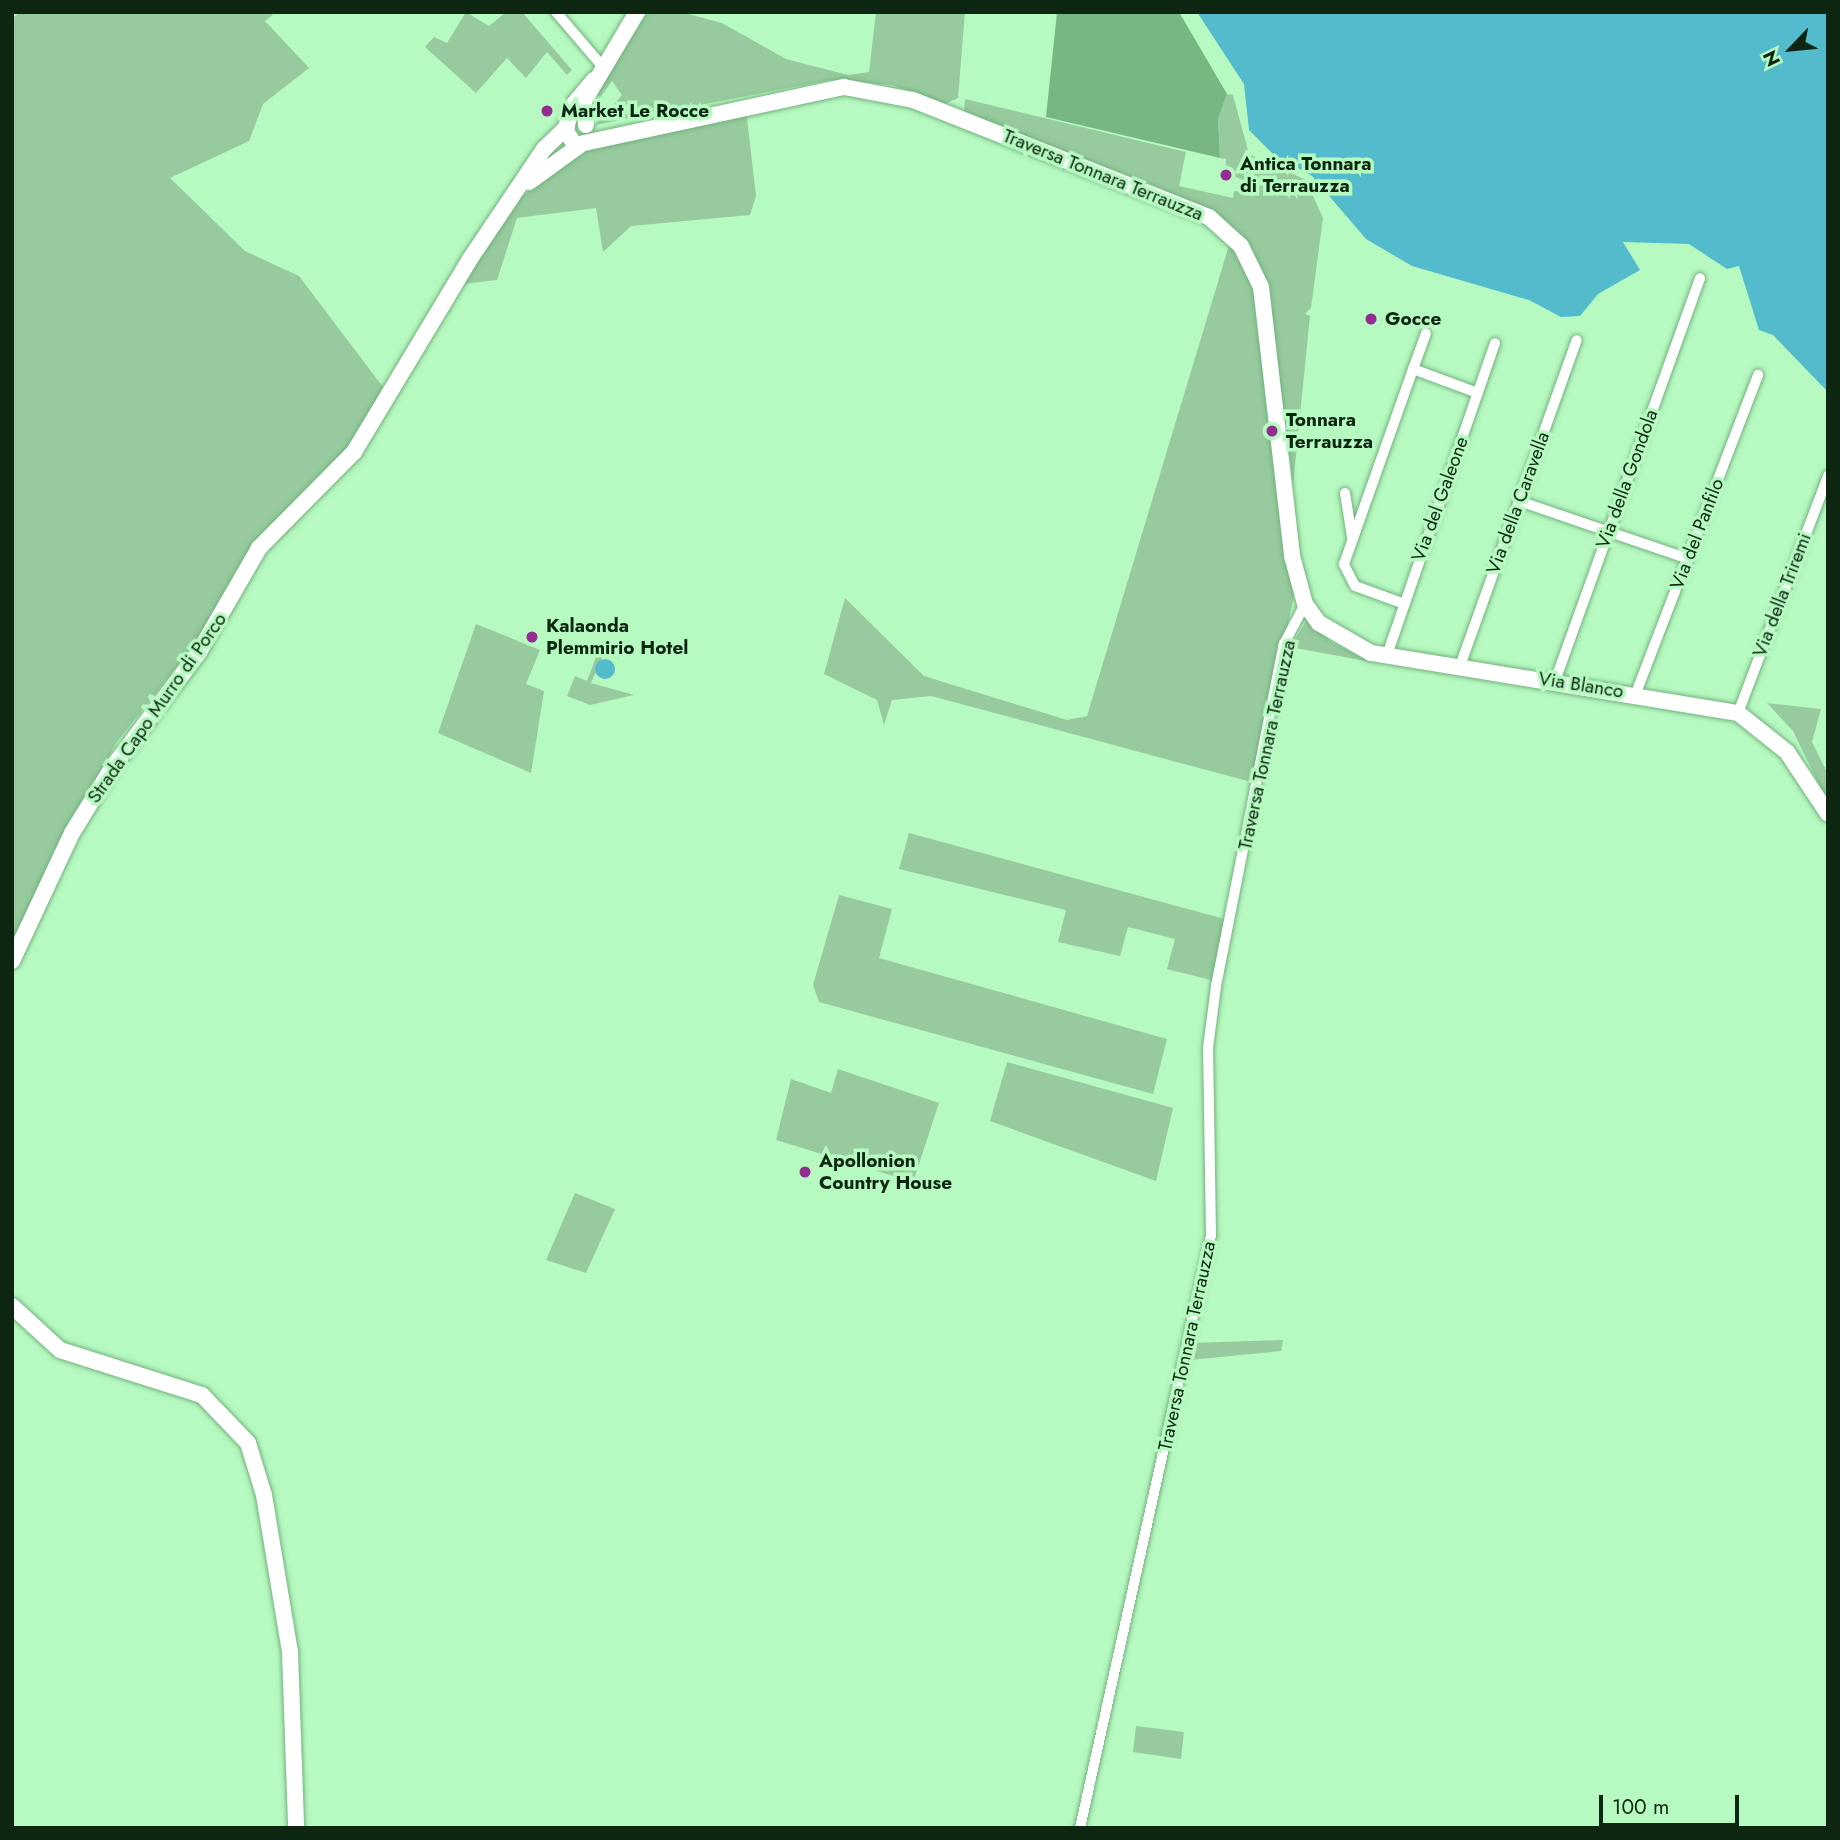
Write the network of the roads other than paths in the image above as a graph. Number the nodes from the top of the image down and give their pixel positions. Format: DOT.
graph roads {
  1 [pos="556,12"];
  2 [pos="636,12"];
  3 [pos="599,74"];
  4 [pos="579,132"];
  5 [pos="1700,278"];
  6 [pos="1426,333"];
  7 [pos="1577,340"];
  8 [pos="1495,343"];
  9 [pos="1413,369"];
  10 [pos="1758,374"];
  11 [pos="1478,393"];
  12 [pos="1828,476"];
  13 [pos="1345,493"];
  14 [pos="1519,501"];
  15 [pos="1608,532"];
  16 [pos="1352,540"];
  17 [pos="1688,559"];
  18 [pos="1402,603"];
  19 [pos="1305,604"];
  20 [pos="1387,655"];
  21 [pos="1460,666"];
  22 [pos="1555,681"];
  23 [pos="1636,693"];
  24 [pos="1738,713"];
  25 [pos="1828,814"];
  26 [pos="12,961"];
  27 [pos="12,1306"];
  28 [pos="296,1828"];
  29 [pos="1080,1828"];
  1 -- 3 [label="street"];
  2 -- 3 [label="street"];
  3 -- 4 [label="street, Strada Capo Murro di Porco"];
  4 -- 19 [label="street, Traversa Tonnara Terrauzza"];
  4 -- 26 [label="street, Strada Capo Murro di Porco"];
  5 -- 15 [label="street, Via della Gondola"];
  6 -- 9 [label="street"];
  7 -- 14 [label="street, Via della Caravella"];
  8 -- 11 [label="street, Via del Galeone"];
  9 -- 11 [label="street"];
  9 -- 16 [label="street"];
  10 -- 17 [label="street, Via del Panfilo"];
  11 -- 18 [label="street, Via del Galeone"];
  12 -- 24 [label="street, Via della Triremi"];
  13 -- 16 [label="street"];
  14 -- 15 [label="street"];
  14 -- 21 [label="street, Via della Caravella"];
  15 -- 17 [label="street"];
  15 -- 22 [label="street, Via della Gondola"];
  16 -- 18 [label="street"];
  17 -- 23 [label="street, Via del Panfilo"];
  18 -- 20 [label="street, Via del Galeone"];
  19 -- 20 [label="street, Via Blanco"];
  19 -- 29 [label="street, Traversa Tonnara Terrauzza"];
  20 -- 21 [label="street, Via Blanco"];
  21 -- 22 [label="street, Via Blanco"];
  22 -- 23 [label="street, Via Blanco"];
  23 -- 24 [label="street, Via Blanco"];
  24 -- 25 [label="street, Via Blanco"];
  27 -- 28 [label="street"];
}
